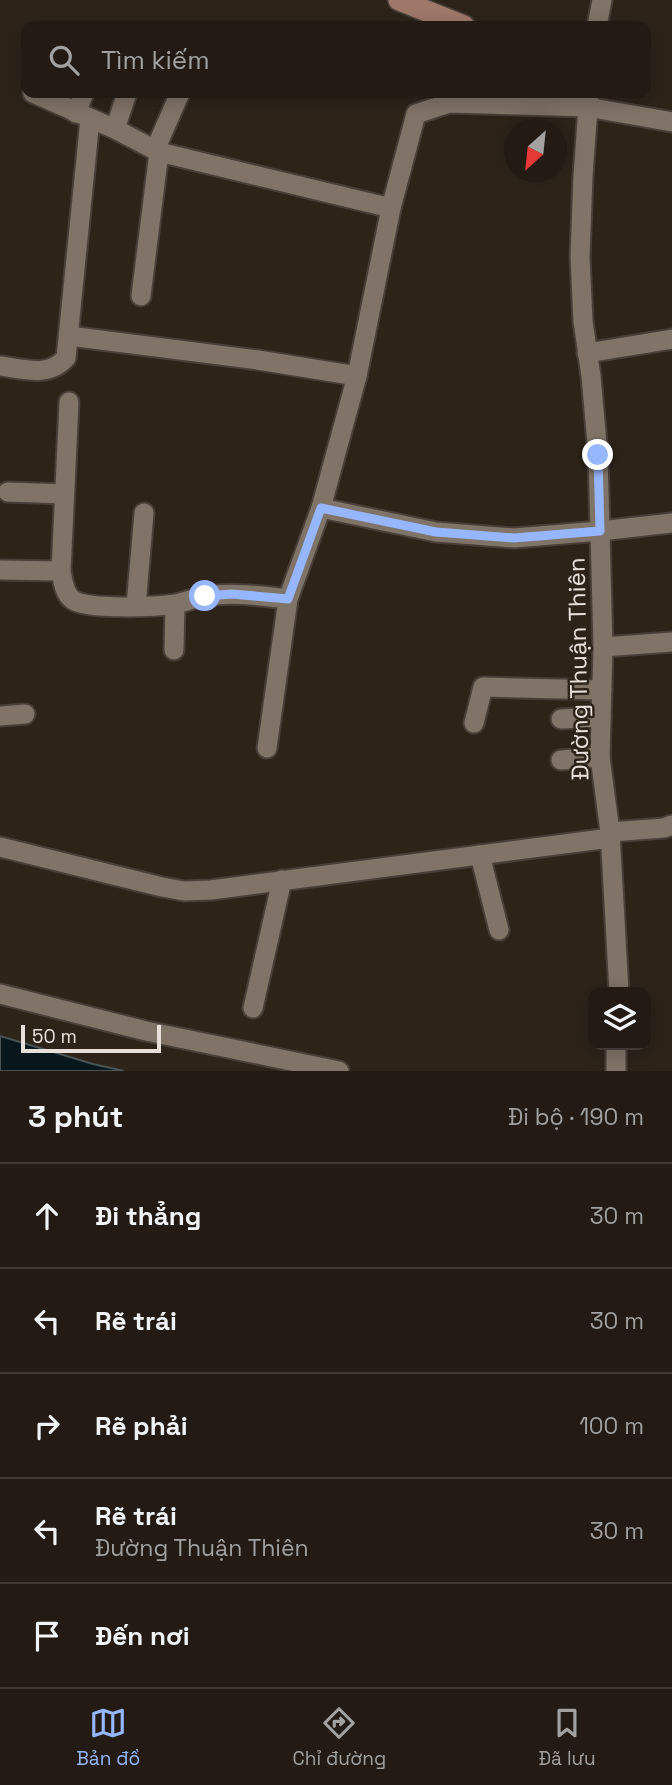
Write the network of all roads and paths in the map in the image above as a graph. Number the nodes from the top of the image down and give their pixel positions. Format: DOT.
graph roads {
  1 [pos="399,0"];
  2 [pos="602,0"];
  3 [pos="452,21"];
  4 [pos="598,21"];
  5 [pos="44,98"];
  6 [pos="84,98"];
  7 [pos="125,98"];
  8 [pos="178,98"];
  9 [pos="588,100"];
  10 [pos="83,116"];
  11 [pos="672,122"];
  12 [pos="115,129"];
  13 [pos="157,151"];
  14 [pos="391,208"];
  15 [pos="141,296"];
  16 [pos="69,336"];
  17 [pos="672,339"];
  18 [pos="587,353"];
  19 [pos="0,366"];
  20 [pos="357,376"];
  21 [pos="69,402"];
  22 [pos="8,492"];
  23 [pos="64,494"];
  24 [pos="321,508"];
  25 [pos="144,513"];
  26 [pos="672,523"];
  27 [pos="600,531"];
  28 [pos="0,570"];
  29 [pos="61,571"];
  30 [pos="288,599"];
  31 [pos="175,604"];
  32 [pos="136,606"];
  33 [pos="672,642"];
  34 [pos="603,647"];
  35 [pos="174,650"];
  36 [pos="602,690"];
  37 [pos="25,714"];
  38 [pos="0,716"];
  39 [pos="601,716"];
  40 [pos="561,719"];
  41 [pos="474,723"];
  42 [pos="267,748"];
  43 [pos="600,757"];
  44 [pos="561,760"];
  45 [pos="672,825"];
  46 [pos="610,835"];
  47 [pos="0,847"];
  48 [pos="480,855"];
  49 [pos="282,880"];
  50 [pos="499,930"];
  51 [pos="619,987"];
  52 [pos="0,994"];
  53 [pos="253,1008"];
  54 [pos="617,1050"];
  55 [pos="339,1071"];
  56 [pos="616,1071"];
  1 -- 3 [label="street"];
  2 -- 4 [label="street"];
  5 -- 10 [label="street"];
  6 -- 10 [label="street"];
  7 -- 12 [label="street"];
  8 -- 13 [label="street"];
  9 -- 11 [label="street"];
  9 -- 14 [label="street"];
  9 -- 18 [label="street, Đường Thuận Thiên"];
  10 -- 12 [label="street"];
  10 -- 16 [label="street"];
  12 -- 13 [label="street"];
  13 -- 14 [label="street"];
  13 -- 15 [label="street"];
  14 -- 20 [label="street"];
  16 -- 19 [label="street"];
  16 -- 20 [label="street"];
  17 -- 18 [label="street"];
  18 -- 27 [label="street, Đường Thuận Thiên"];
  20 -- 24 [label="street"];
  21 -- 23 [label="street"];
  22 -- 23 [label="street"];
  23 -- 29 [label="street"];
  24 -- 27 [label="street"];
  24 -- 30 [label="street"];
  25 -- 32 [label="street"];
  26 -- 27 [label="street"];
  27 -- 34 [label="street, Đường Thuận Thiên"];
  28 -- 29 [label="street"];
  29 -- 32 [label="street"];
  30 -- 31 [label="street"];
  30 -- 42 [label="street"];
  31 -- 32 [label="street"];
  31 -- 35 [label="street"];
  33 -- 34 [label="street"];
  34 -- 36 [label="street, Đường Thuận Thiên"];
  36 -- 39 [label="street, Đường Thuận Thiên"];
  36 -- 41 [label="street"];
  37 -- 38 [label="street"];
  39 -- 40 [label="street"];
  39 -- 43 [label="street, Đường Thuận Thiên"];
  43 -- 44 [label="street"];
  43 -- 46 [label="street, Đường Thuận Thiên"];
  45 -- 46 [label="street"];
  46 -- 48 [label="street"];
  46 -- 51 [label="street, Đường Thuận Thiên"];
  47 -- 49 [label="street"];
  48 -- 49 [label="street"];
  48 -- 50 [label="street"];
  49 -- 53 [label="street"];
  52 -- 55 [label="street"];
  54 -- 56 [label="street"];
}
